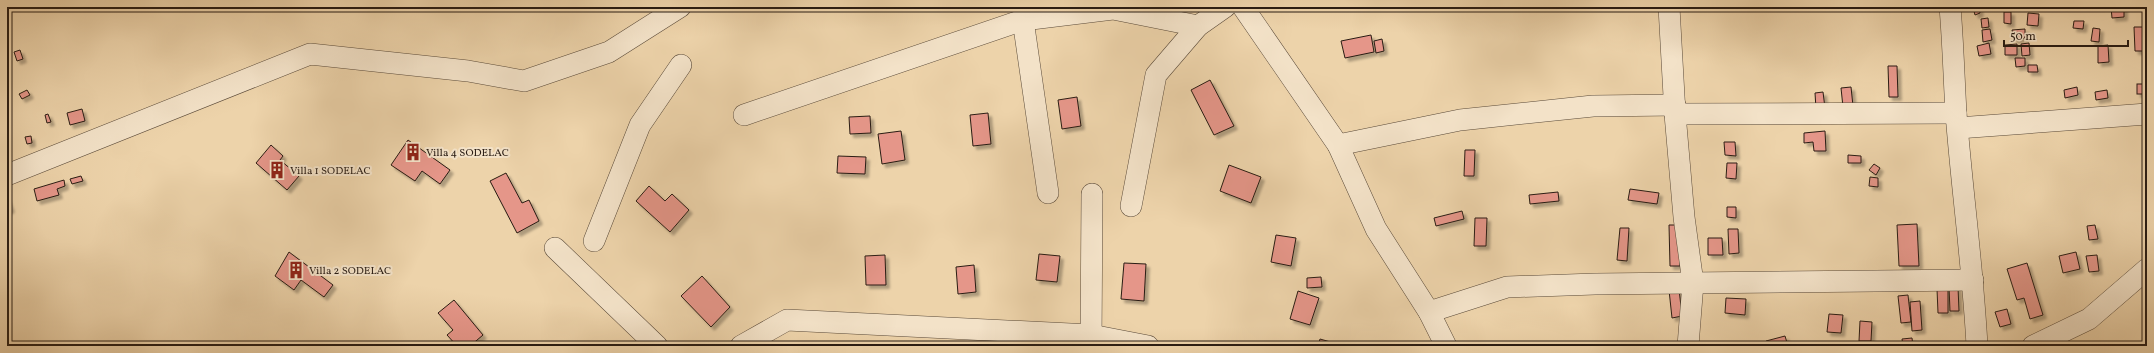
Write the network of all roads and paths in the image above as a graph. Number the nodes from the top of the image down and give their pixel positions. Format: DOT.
graph roads {
  1 [pos="680,7"];
  2 [pos="1225,7"];
  3 [pos="1243,7"];
  4 [pos="1669,7"];
  5 [pos="1950,7"];
  6 [pos="1023,20"];
  7 [pos="1198,26"];
  8 [pos="682,65"];
  9 [pos="1675,110"];
  10 [pos="2147,114"];
  11 [pos="744,115"];
  12 [pos="1957,121"];
  13 [pos="1338,145"];
  14 [pos="7,175"];
  15 [pos="1048,193"];
  16 [pos="1092,194"];
  17 [pos="1131,206"];
  18 [pos="594,241"];
  19 [pos="555,248"];
  20 [pos="2147,269"];
  21 [pos="1974,280"];
  22 [pos="1693,283"];
  23 [pos="1429,312"];
  24 [pos="1091,341"];
  25 [pos="658,346"];
  26 [pos="740,346"];
  27 [pos="1148,346"];
  28 [pos="1446,346"];
  29 [pos="1688,346"];
  30 [pos="1977,346"];
  31 [pos="2033,346"];
  1 -- 14 [label="street"];
  2 -- 7 [label="street"];
  3 -- 13 [label="street"];
  4 -- 9 [label="street"];
  5 -- 12 [label="street"];
  6 -- 7 [label="street"];
  6 -- 11 [label="street"];
  6 -- 15 [label="street"];
  7 -- 17 [label="street"];
  8 -- 18 [label="street"];
  9 -- 12 [label="street"];
  9 -- 13 [label="street"];
  9 -- 22 [label="street"];
  10 -- 12 [label="street"];
  12 -- 21 [label="street"];
  13 -- 23 [label="street"];
  16 -- 24 [label="street"];
  19 -- 25 [label="street"];
  20 -- 31 [label="street"];
  21 -- 22 [label="street"];
  21 -- 30 [label="street"];
  22 -- 23 [label="street"];
  22 -- 29 [label="street"];
  23 -- 28 [label="street"];
  24 -- 26 [label="street"];
  24 -- 27 [label="street"];
}
